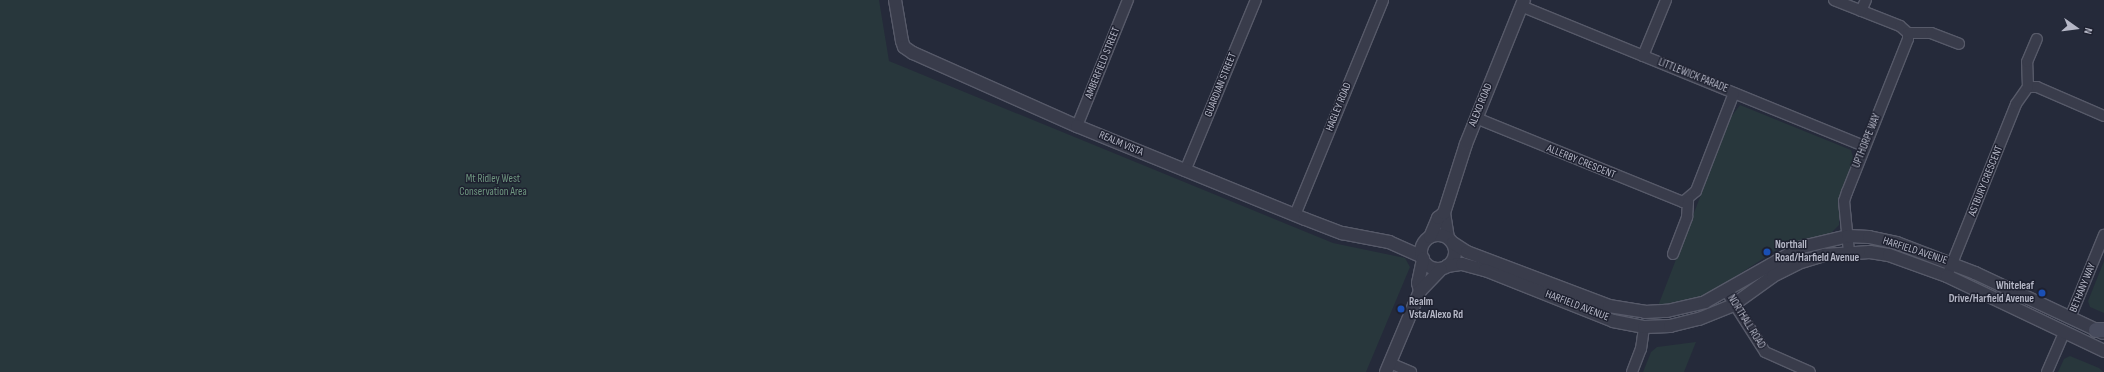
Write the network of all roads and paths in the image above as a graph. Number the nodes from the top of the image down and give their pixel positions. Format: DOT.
graph roads {
  1 [pos="895,0"];
  2 [pos="1128,0"];
  3 [pos="1256,0"];
  4 [pos="1383,0"];
  5 [pos="1666,0"];
  6 [pos="1834,0"];
  7 [pos="1866,0"];
  8 [pos="1523,3"];
  9 [pos="1861,11"];
  10 [pos="1908,33"];
  11 [pos="2037,39"];
  12 [pos="1959,44"];
  13 [pos="1643,56"];
  14 [pos="2028,87"];
  15 [pos="1734,93"];
  16 [pos="2104,116"];
  17 [pos="1476,118"];
  18 [pos="1077,126"];
  19 [pos="1864,146"];
  20 [pos="1185,171"];
  21 [pos="1688,201"];
  22 [pos="1444,213"];
  23 [pos="1294,215"];
  24 [pos="2104,235"];
  25 [pos="1848,236"];
  26 [pos="1428,238"];
  27 [pos="1451,241"];
  28 [pos="1390,242"];
  29 [pos="1849,252"];
  30 [pos="1673,254"];
  31 [pos="1422,258"];
  32 [pos="1952,263"];
  33 [pos="1444,267"];
  34 [pos="1947,276"];
  35 [pos="1420,291"];
  36 [pos="1726,291"];
  37 [pos="1733,304"];
  38 [pos="2070,318"];
  39 [pos="1644,327"];
  40 [pos="2101,331"];
  41 [pos="2064,333"];
  42 [pos="2104,351"];
  43 [pos="1388,368"];
  44 [pos="1411,372"];
  45 [pos="1632,372"];
  46 [pos="1810,372"];
  47 [pos="2047,372"];
  1 -- 18 [label="street, REALM VISTA"];
  2 -- 18 [label="street, AMBERFIELD STREET"];
  3 -- 20 [label="street, GUARDIAN STREET"];
  4 -- 23 [label="street, HAGLEY ROAD"];
  5 -- 13 [label="street"];
  6 -- 9 [label="street"];
  7 -- 9 [label="street"];
  8 -- 13 [label="street, LITTLEWICK PARADE"];
  8 -- 17 [label="street, ALEXO ROAD"];
  9 -- 10 [label="street"];
  10 -- 12 [label="street"];
  10 -- 19 [label="street, UPTHORPE WAY"];
  11 -- 14 [label="street"];
  13 -- 15 [label="street, LITTLEWICK PARADE"];
  14 -- 16 [label="street"];
  14 -- 32 [label="street, ASTBURY CRESCENT"];
  15 -- 19 [label="street, LITTLEWICK PARADE"];
  15 -- 21 [label="street"];
  17 -- 21 [label="street, ALLERBY CRESCENT"];
  17 -- 22 [label="street, ALEXO ROAD"];
  18 -- 20 [label="street, REALM VISTA"];
  19 -- 25 [label="street, UPTHORPE WAY"];
  20 -- 23 [label="street, REALM VISTA"];
  21 -- 30 [label="street"];
  22 -- 26 [label="street, ALEXO ROAD"];
  22 -- 27 [label="street, ALEXO ROAD"];
  23 -- 28 [label="street, REALM VISTA"];
  24 -- 38 [label="street, BETHANY WAY"];
  25 -- 29 [label="street, UPTHORPE WAY"];
  25 -- 32 [label="street, HARFIELD AVENUE"];
  25 -- 36 [label="street, HARFIELD AVENUE"];
  26 -- 27 [label="street"];
  26 -- 28 [label="street, REALM VISTA"];
  26 -- 31 [label="street"];
  27 -- 33 [label="street"];
  27 -- 36 [label="street, HARFIELD AVENUE"];
  28 -- 31 [label="street, REALM VISTA"];
  29 -- 34 [label="street, HARFIELD AVENUE"];
  29 -- 37 [label="street, HARFIELD AVENUE"];
  31 -- 33 [label="street"];
  31 -- 35 [label="street"];
  32 -- 34 [label="street, ASTBURY CRESCENT"];
  32 -- 38 [label="street, HARFIELD AVENUE"];
  33 -- 35 [label="street"];
  33 -- 39 [label="street, HARFIELD AVENUE"];
  34 -- 41 [label="street, HARFIELD AVENUE"];
  35 -- 43 [label="street"];
  36 -- 37 [label="street, NORTHALL ROAD"];
  37 -- 39 [label="street, HARFIELD AVENUE"];
  37 -- 46 [label="street, NORTHALL ROAD"];
  38 -- 40 [label="street, HARFIELD AVENUE"];
  39 -- 45 [label="street"];
  41 -- 42 [label="street, HARFIELD AVENUE"];
  41 -- 47 [label="street"];
  43 -- 44 [label="street"];
}
